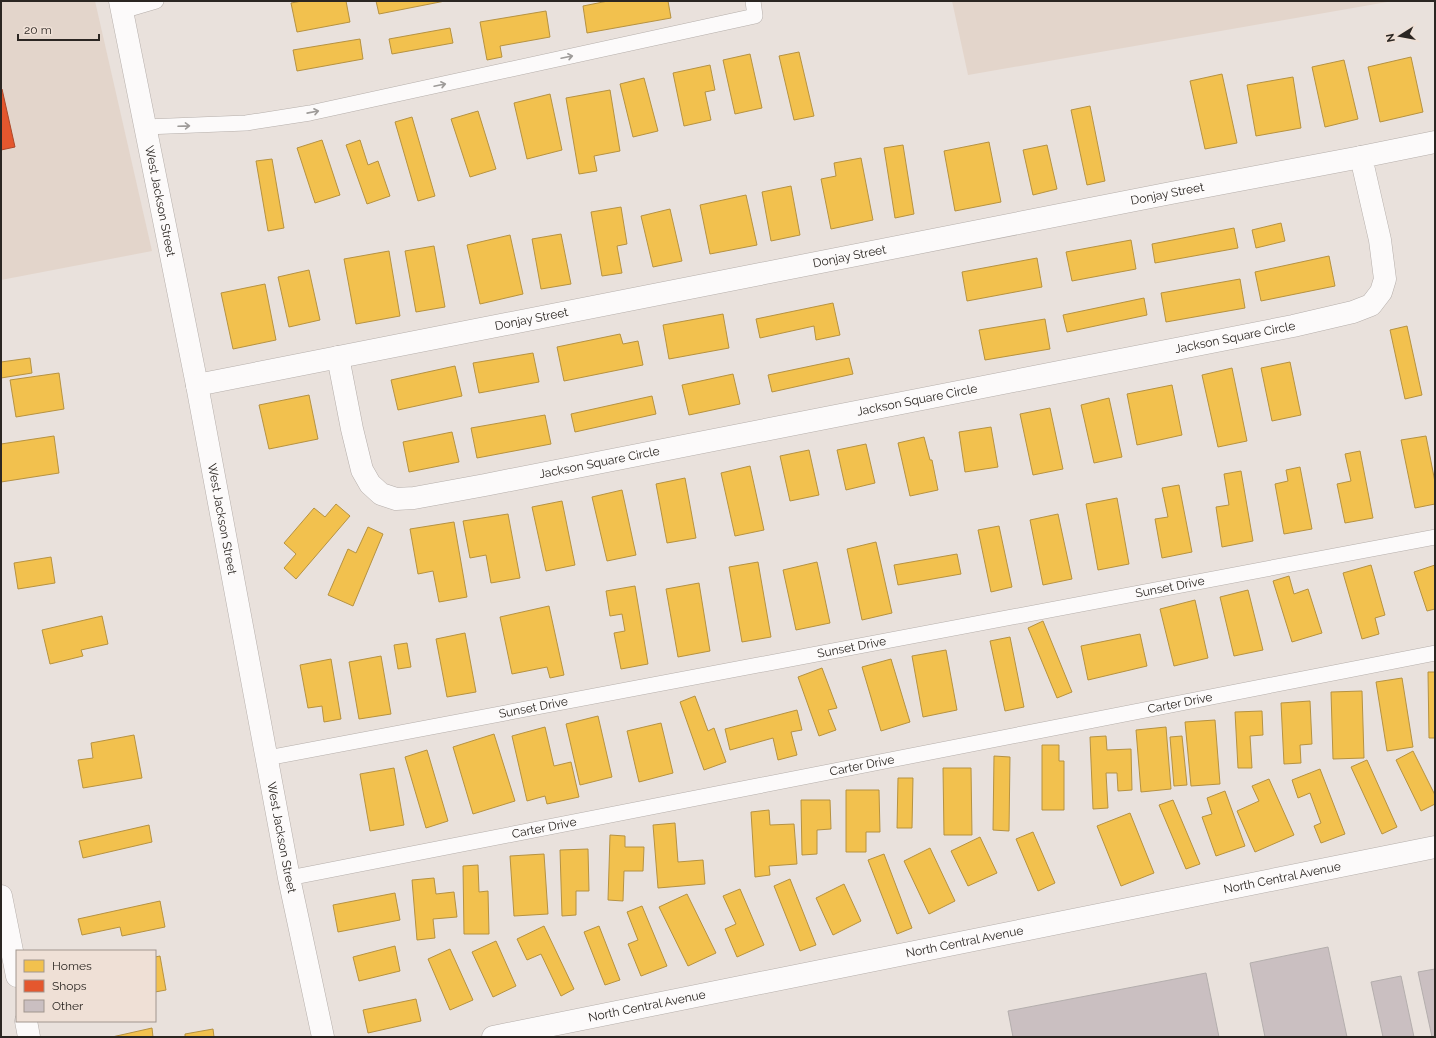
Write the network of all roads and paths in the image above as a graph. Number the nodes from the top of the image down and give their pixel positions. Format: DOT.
graph roads {
  1 [pos="156,1"];
  2 [pos="753,1"];
  3 [pos="121,6"];
  4 [pos="145,127"];
  5 [pos="1435,142"];
  6 [pos="1361,157"];
  7 [pos="338,357"];
  8 [pos="197,385"];
  9 [pos="1435,537"];
  10 [pos="1435,653"];
  11 [pos="267,758"];
  12 [pos="1435,847"];
  13 [pos="289,878"];
  14 [pos="1,896"];
  15 [pos="16,971"];
  16 [pos="26,1022"];
  17 [pos="29,1037"];
  18 [pos="323,1037"];
  19 [pos="494,1037"];
  1 -- 3 [label="lane"];
  4 -- 2 [label="lane, one-way"];
  3 -- 4 [label="street, West Jackson Street"];
  4 -- 8 [label="street, West Jackson Street"];
  5 -- 6 [label="street"];
  6 -- 7 [label="street, Donjay Street"];
  6 -- 7 [label="street, Jackson Square Circle"];
  7 -- 8 [label="street, Donjay Street"];
  8 -- 11 [label="street, West Jackson Street"];
  9 -- 11 [label="lane, Sunset Drive"];
  10 -- 13 [label="lane, Carter Drive"];
  11 -- 13 [label="street, West Jackson Street"];
  12 -- 19 [label="street, North Central Avenue"];
  13 -- 18 [label="street, West Jackson Street"];
  14 -- 15 [label="street"];
  16 -- 17 [label="street"];
}
